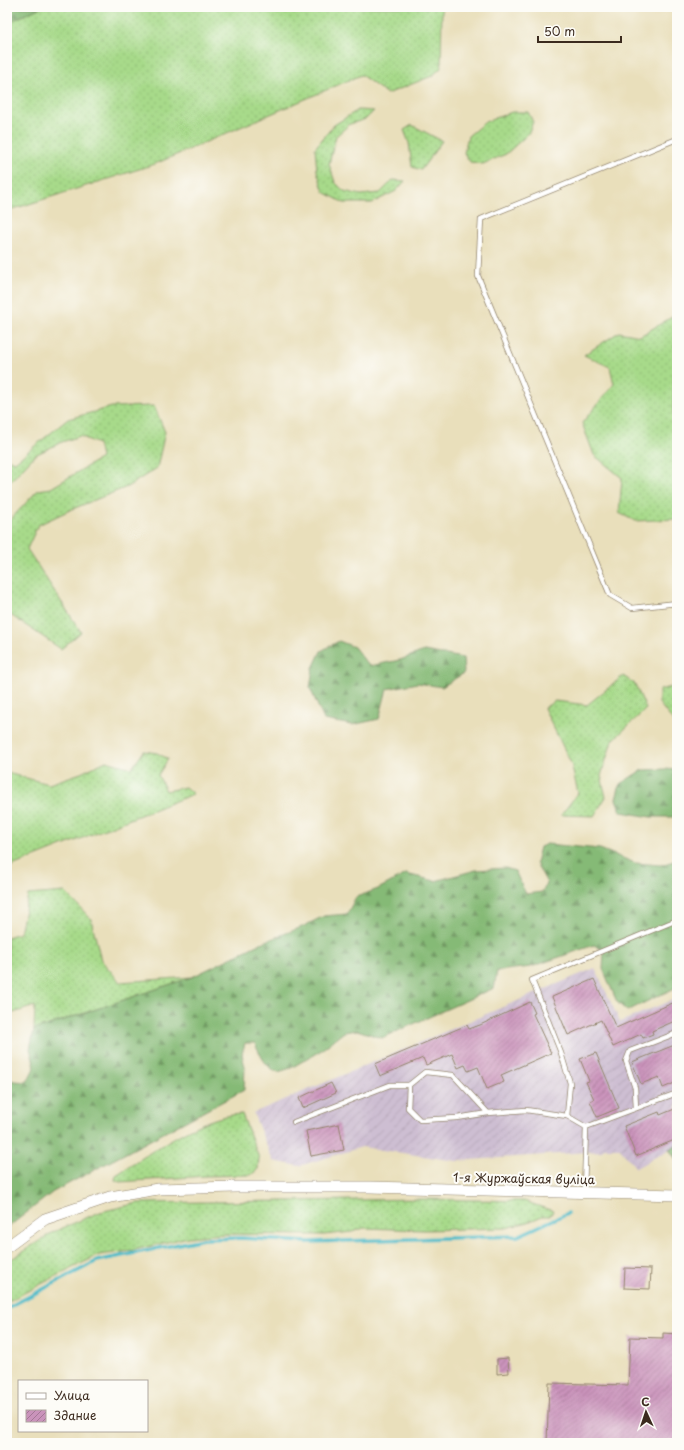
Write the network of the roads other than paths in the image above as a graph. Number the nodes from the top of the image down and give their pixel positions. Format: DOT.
graph roads {
  1 [pos="677,139"];
  2 [pos="677,603"];
  3 [pos="677,920"];
  4 [pos="677,1033"];
  5 [pos="409,1085"];
  6 [pos="677,1093"];
  7 [pos="636,1108"];
  8 [pos="488,1113"];
  9 [pos="567,1116"];
  10 [pos="294,1122"];
  11 [pos="586,1127"];
  12 [pos="584,1192"];
  13 [pos="677,1194"];
  14 [pos="7,1246"];
  1 -- 2 [label="lane"];
  3 -- 9 [label="lane"];
  4 -- 7 [label="lane"];
  5 -- 8 [label="lane"];
  5 -- 8 [label="lane"];
  5 -- 10 [label="lane"];
  6 -- 7 [label="lane"];
  7 -- 11 [label="lane"];
  8 -- 9 [label="lane"];
  9 -- 11 [label="lane"];
  11 -- 12 [label="lane"];
  12 -- 13 [label="street, 1-я Журжаўская вуліца"];
  12 -- 14 [label="street, 1-я Журжаўская вуліца"];
}
